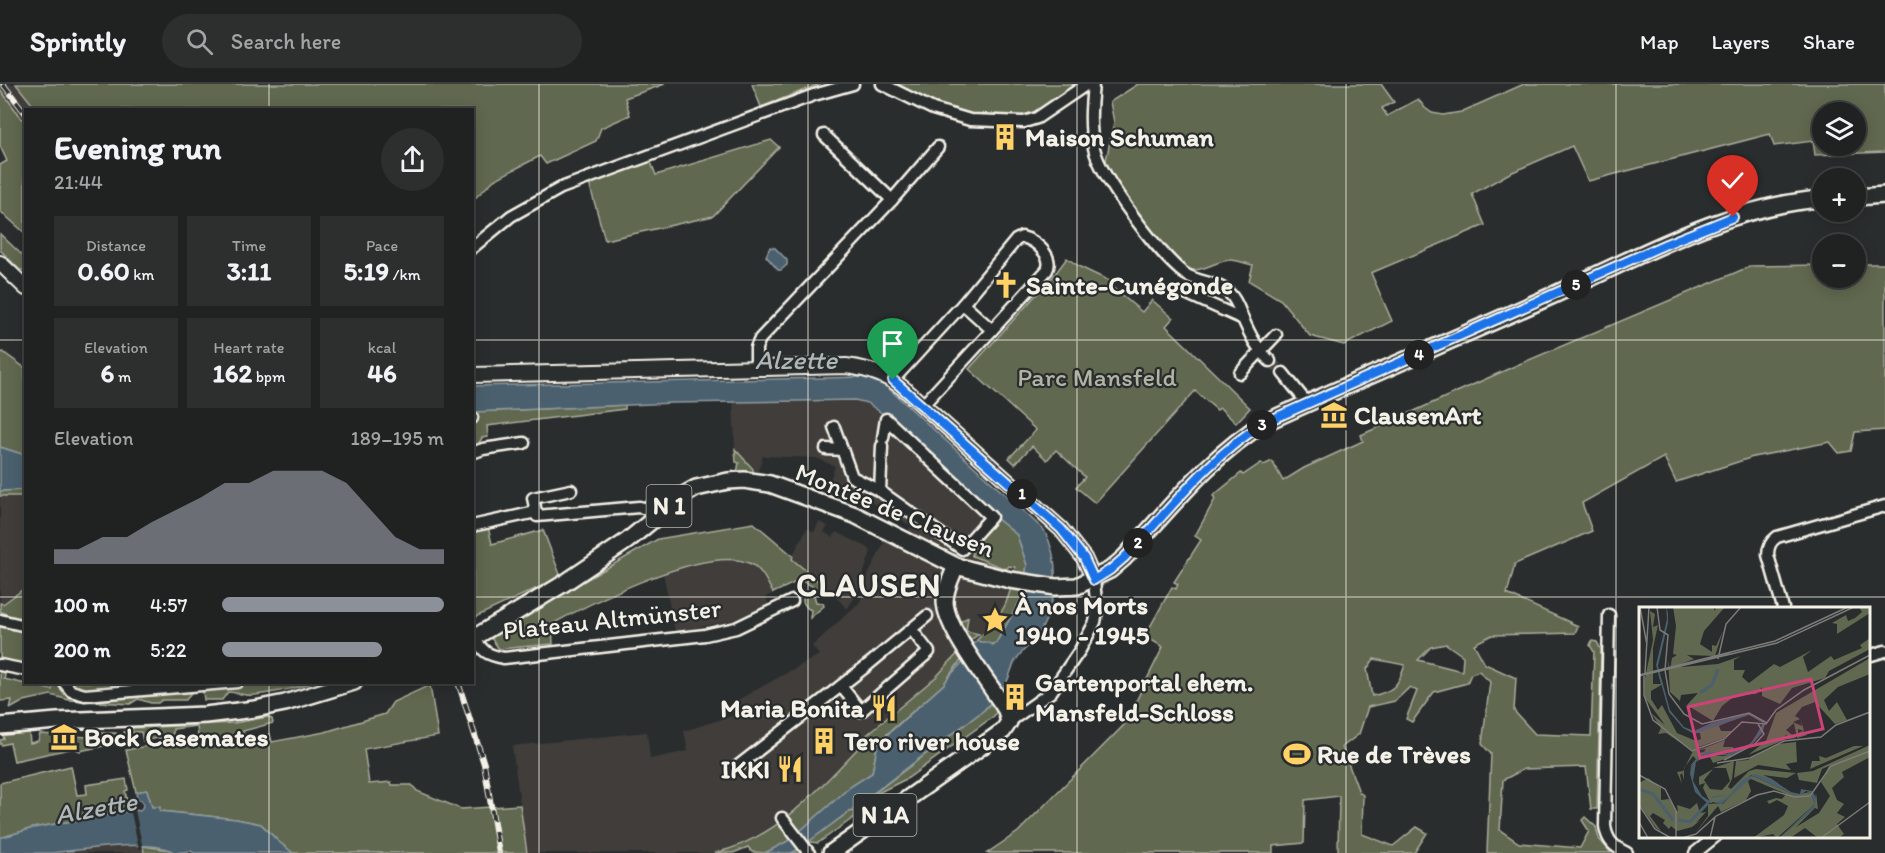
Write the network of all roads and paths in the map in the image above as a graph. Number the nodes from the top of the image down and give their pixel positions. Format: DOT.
graph roads {
  1 [pos="853,84"];
  2 [pos="882,84"];
  3 [pos="1087,84"];
  4 [pos="1093,84"];
  5 [pos="824,135"];
  6 [pos="938,147"];
  7 [pos="1885,195"];
  8 [pos="1866,196"];
  9 [pos="892,200"];
  10 [pos="1812,201"];
  11 [pos="474,246"];
  12 [pos="0,263"];
  13 [pos="24,286"];
  14 [pos="1185,293"];
  15 [pos="963,304"];
  16 [pos="1243,319"];
  17 [pos="992,330"];
  18 [pos="1276,335"];
  19 [pos="1260,352"];
  20 [pos="1270,361"];
  21 [pos="756,368"];
  22 [pos="1240,373"];
  23 [pos="1283,373"];
  24 [pos="474,375"];
  25 [pos="893,380"];
  26 [pos="1307,404"];
  27 [pos="923,405"];
  28 [pos="834,427"];
  29 [pos="524,443"];
  30 [pos="826,448"];
  31 [pos="842,450"];
  32 [pos="474,452"];
  33 [pos="571,489"];
  34 [pos="880,491"];
  35 [pos="1885,506"];
  36 [pos="536,512"];
  37 [pos="661,512"];
  38 [pos="474,526"];
  39 [pos="962,549"];
  40 [pos="956,566"];
  41 [pos="1094,580"];
  42 [pos="792,601"];
  43 [pos="1781,607"];
  44 [pos="1609,615"];
  45 [pos="927,616"];
  46 [pos="0,620"];
  47 [pos="24,626"];
  48 [pos="912,630"];
  49 [pos="474,637"];
  50 [pos="474,639"];
  51 [pos="1885,651"];
  52 [pos="1870,656"];
  53 [pos="0,665"];
  54 [pos="24,670"];
  55 [pos="66,684"];
  56 [pos="214,684"];
  57 [pos="347,684"];
  58 [pos="840,686"];
  59 [pos="1009,722"];
  60 [pos="0,726"];
  61 [pos="738,766"];
  62 [pos="782,818"];
  63 [pos="1715,838"];
  64 [pos="807,850"];
  65 [pos="831,853"];
  66 [pos="1627,853"];
  67 [pos="1695,853"];
  1 -- 11 [label="street"];
  2 -- 3 [label="street"];
  4 -- 16 [label="street"];
  5 -- 9 [label="street"];
  6 -- 9 [label="street"];
  7 -- 8 [label="main road"];
  9 -- 21 [label="street"];
  10 -- 26 [label="main road, N 1"];
  12 -- 13 [label="main road"];
  14 -- 16 [label="street"];
  15 -- 17 [label="street"];
  15 -- 17 [label="street"];
  15 -- 25 [label="street"];
  16 -- 19 [label="street"];
  17 -- 27 [label="street"];
  18 -- 19 [label="street"];
  19 -- 20 [label="street"];
  19 -- 22 [label="street"];
  21 -- 24 [label="main road"];
  21 -- 25 [label="main road"];
  23 -- 26 [label="street"];
  25 -- 27 [label="main road"];
  26 -- 41 [label="main road, N 1"];
  27 -- 41 [label="main road"];
  28 -- 31 [label="street"];
  29 -- 32 [label="street"];
  30 -- 31 [label="street"];
  31 -- 34 [label="street"];
  33 -- 36 [label="street"];
  34 -- 39 [label="street"];
  34 -- 39 [label="street"];
  35 -- 43 [label="street"];
  36 -- 37 [label="street"];
  36 -- 38 [label="street"];
  37 -- 40 [label="main road, Montée de Clausen / N 1"];
  37 -- 49 [label="main road, Montée de Clausen / N 1"];
  39 -- 40 [label="street"];
  40 -- 41 [label="main road, Montée de Clausen / N 1"];
  40 -- 59 [label="main road"];
  41 -- 59 [label="street"];
  42 -- 50 [label="street, Plateau Altmünster"];
  44 -- 66 [label="street"];
  45 -- 48 [label="street"];
  46 -- 47 [label="street"];
  48 -- 58 [label="street"];
  48 -- 58 [label="street"];
  51 -- 52 [label="street"];
  53 -- 54 [label="street"];
  55 -- 56 [label="street"];
  57 -- 60 [label="main road"];
  58 -- 61 [label="street"];
  59 -- 65 [label="main road, N 1A"];
  62 -- 64 [label="street"];
  63 -- 67 [label="street"];
}
